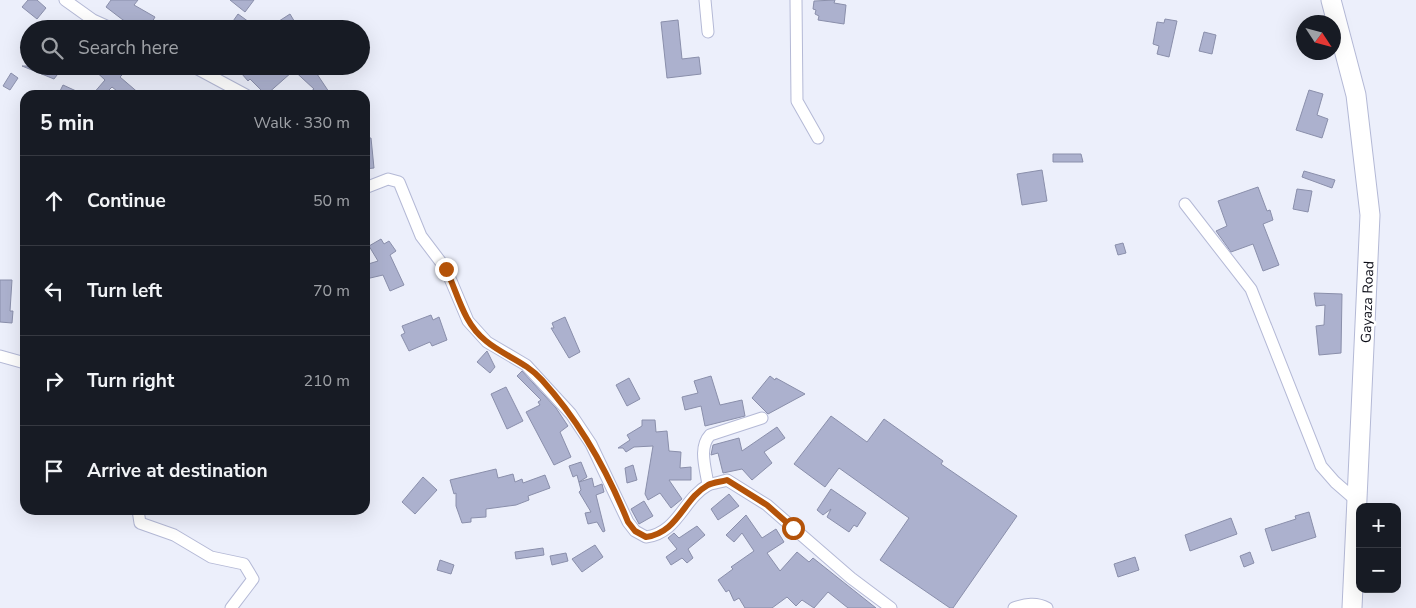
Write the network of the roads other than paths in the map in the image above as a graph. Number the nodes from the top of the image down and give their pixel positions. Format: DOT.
graph roads {
  1 [pos="65,0"];
  2 [pos="705,0"];
  3 [pos="796,0"];
  4 [pos="1331,0"];
  5 [pos="93,20"];
  6 [pos="708,32"];
  7 [pos="209,75"];
  8 [pos="237,90"];
  9 [pos="818,138"];
  10 [pos="370,186"];
  11 [pos="1185,204"];
  12 [pos="0,356"];
  13 [pos="20,362"];
  14 [pos="762,418"];
  15 [pos="708,485"];
  16 [pos="1358,502"];
  17 [pos="139,515"];
  18 [pos="231,608"];
  19 [pos="891,608"];
  20 [pos="1014,608"];
  21 [pos="1047,608"];
  22 [pos="1352,608"];
  1 -- 5 [label="street"];
  2 -- 6 [label="street"];
  3 -- 9 [label="street"];
  4 -- 16 [label="main road, Gayaza Road"];
  7 -- 8 [label="street"];
  10 -- 15 [label="street"];
  11 -- 16 [label="street"];
  12 -- 13 [label="street"];
  14 -- 15 [label="street"];
  15 -- 19 [label="street"];
  16 -- 22 [label="main road, Gayaza Road"];
  17 -- 18 [label="street"];
  20 -- 21 [label="street"];
}
